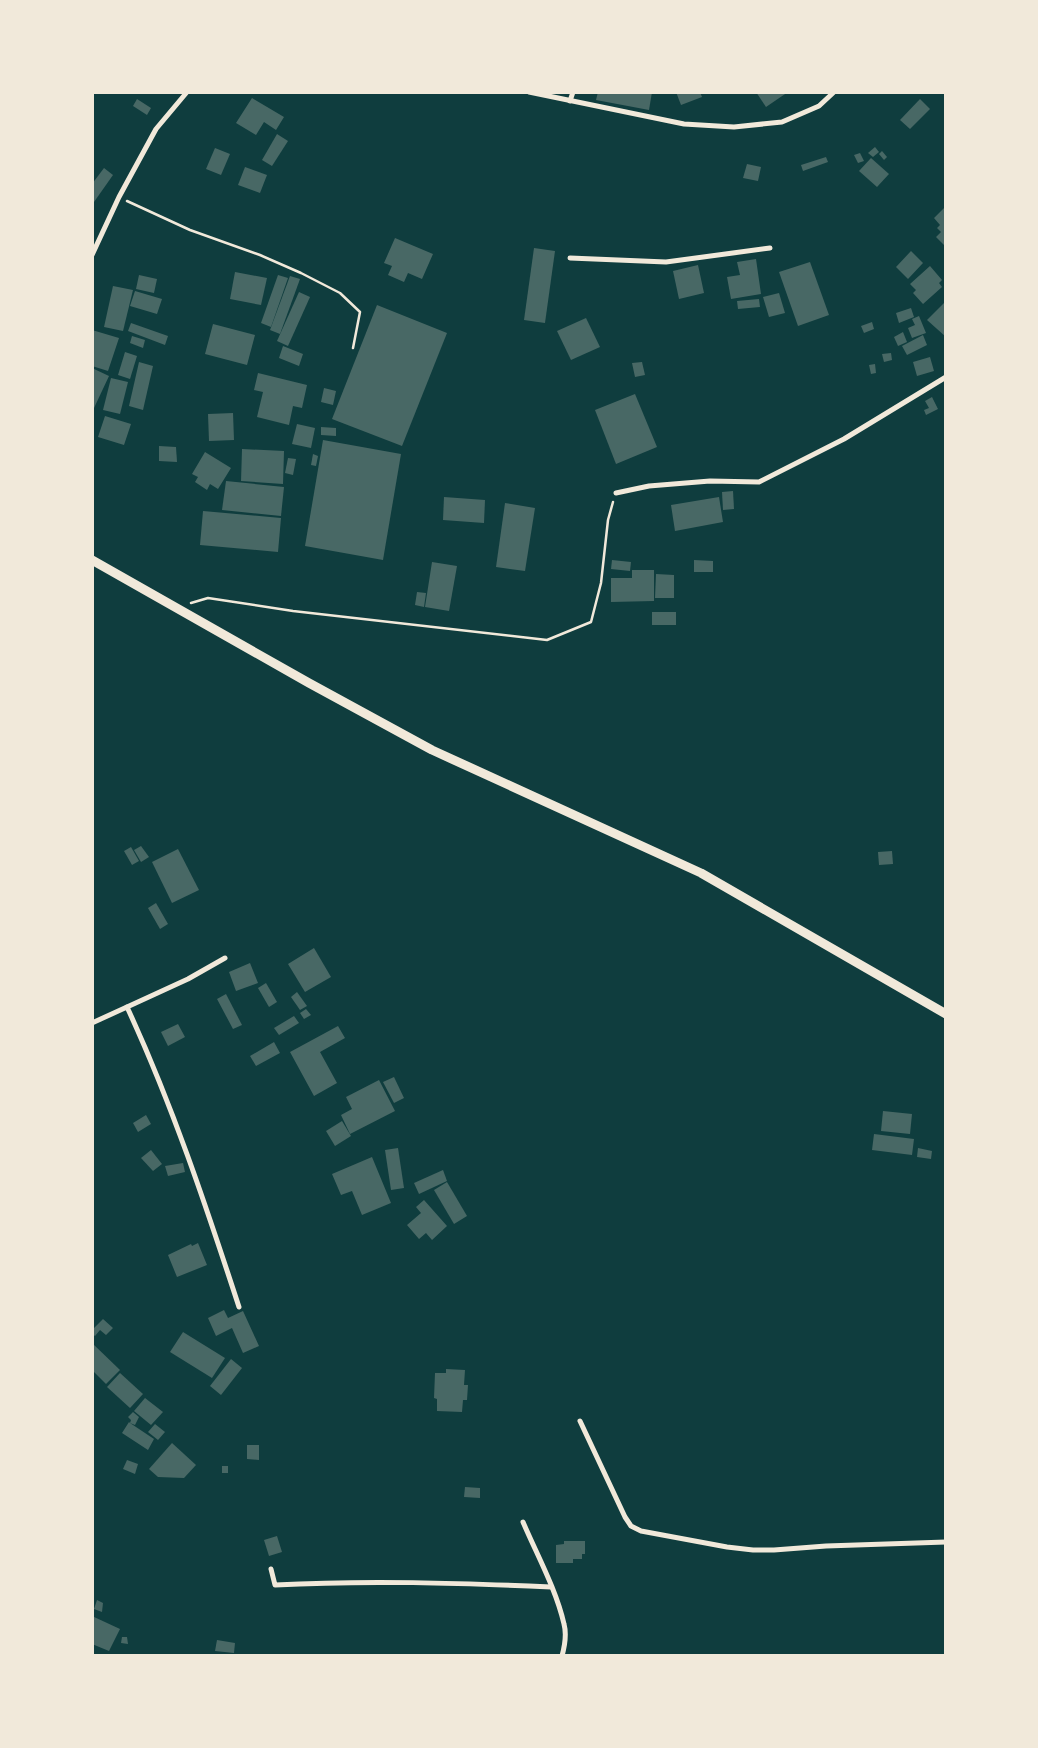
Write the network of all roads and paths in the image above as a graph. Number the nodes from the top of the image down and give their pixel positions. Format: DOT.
graph roads {
  1 [pos="187,92"];
  2 [pos="529,92"];
  3 [pos="573,92"];
  4 [pos="834,92"];
  5 [pos="570,101"];
  6 [pos="119,197"];
  7 [pos="770,248"];
  8 [pos="92,255"];
  9 [pos="570,258"];
  10 [pos="352,348"];
  11 [pos="946,377"];
  12 [pos="616,493"];
  13 [pos="92,560"];
  14 [pos="175,607"];
  15 [pos="226,958"];
  16 [pos="128,1007"];
  17 [pos="946,1014"];
  18 [pos="92,1023"];
  19 [pos="239,1307"];
  20 [pos="580,1421"];
  21 [pos="523,1522"];
  22 [pos="946,1542"];
  23 [pos="271,1568"];
  24 [pos="551,1587"];
  25 [pos="562,1656"];
  1 -- 6 [label="street"];
  2 -- 5 [label="street"];
  3 -- 5 [label="street"];
  4 -- 5 [label="street"];
  6 -- 8 [label="street"];
  6 -- 10 [label="path"];
  7 -- 9 [label="street"];
  11 -- 12 [label="street"];
  12 -- 14 [label="path"];
  13 -- 14 [label="street"];
  14 -- 17 [label="street"];
  15 -- 16 [label="street"];
  16 -- 18 [label="street"];
  16 -- 19 [label="street"];
  20 -- 22 [label="street"];
  21 -- 24 [label="street"];
  23 -- 24 [label="street"];
  24 -- 25 [label="street"];
}
